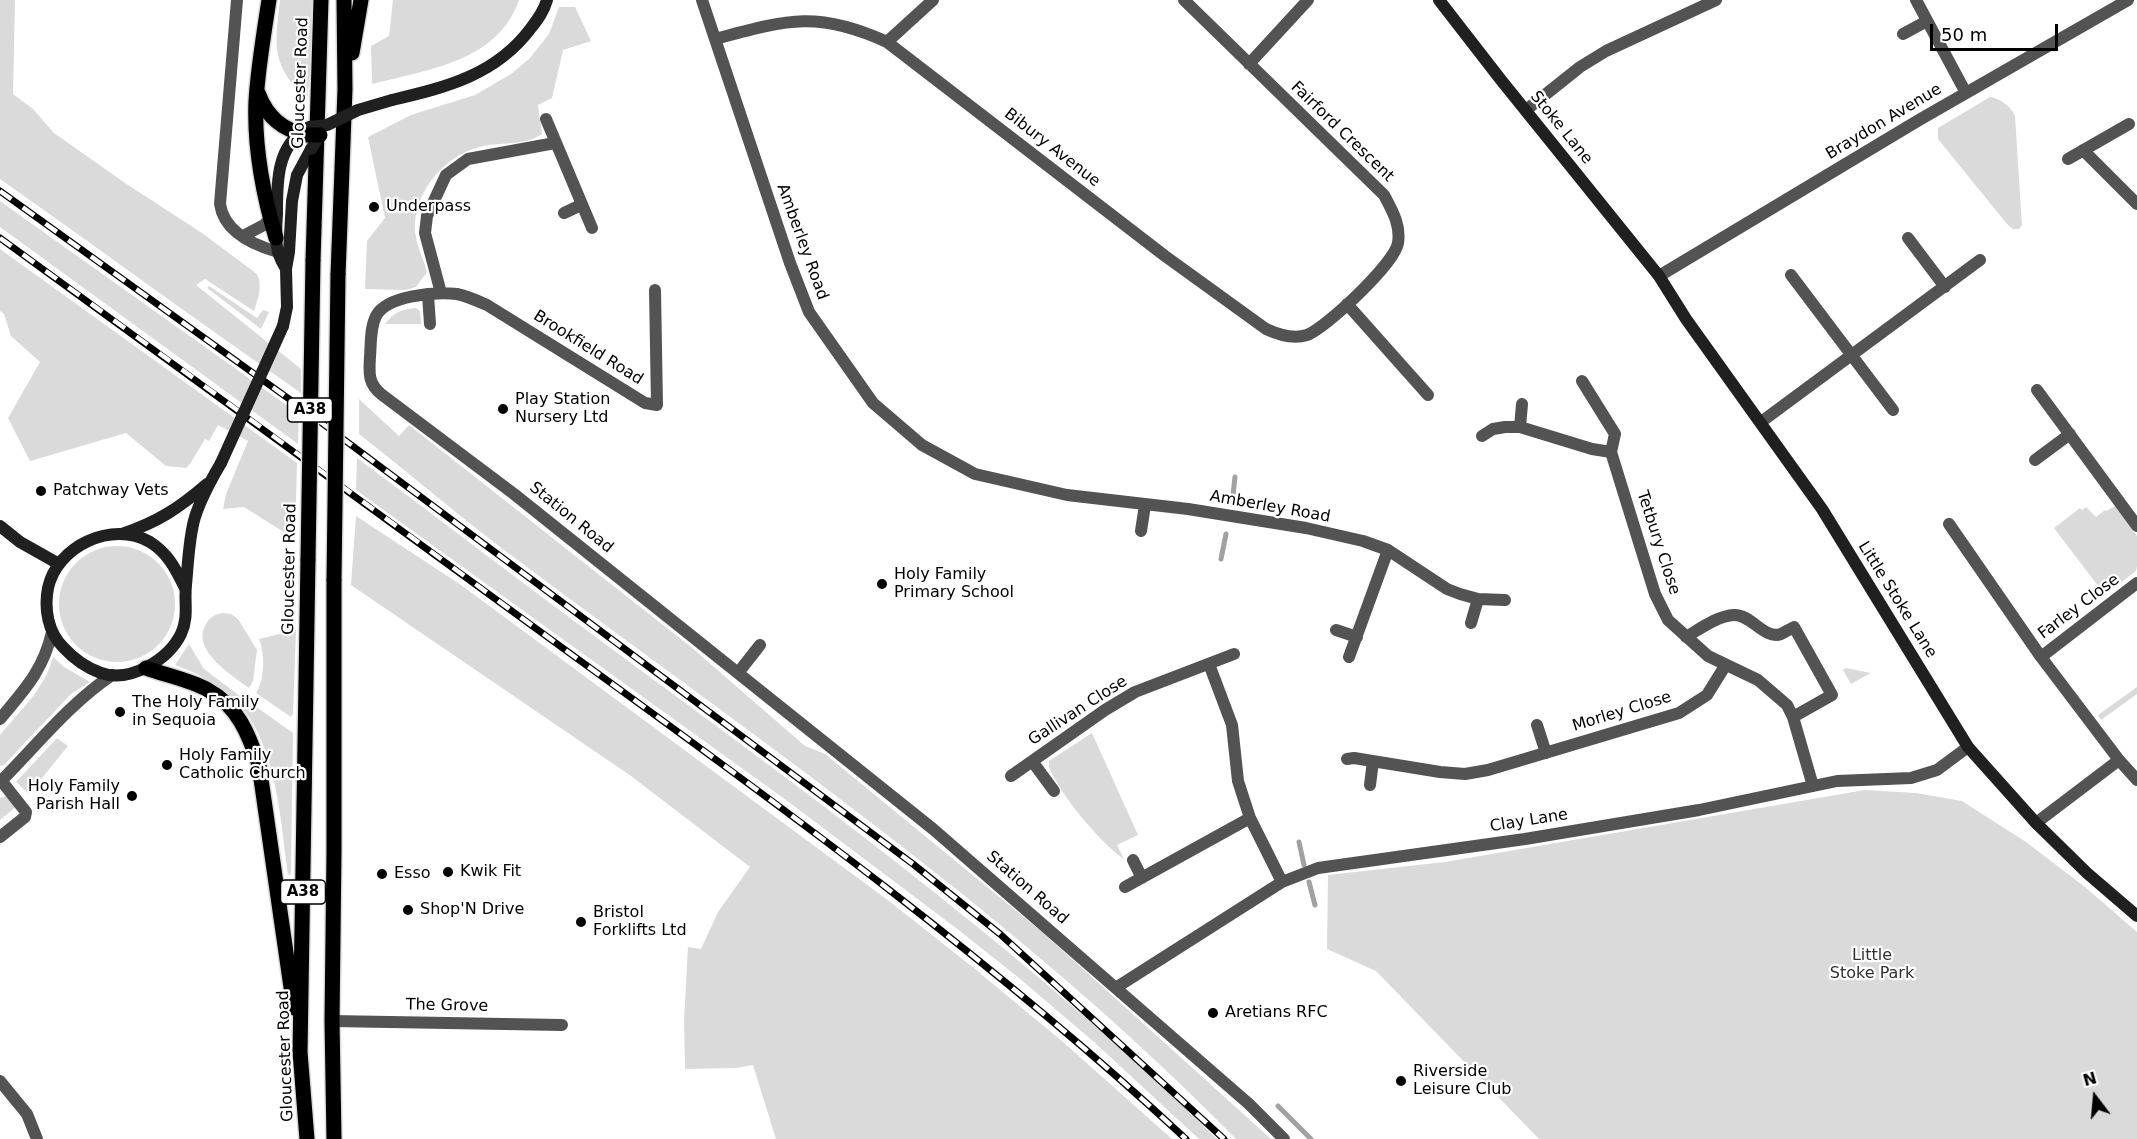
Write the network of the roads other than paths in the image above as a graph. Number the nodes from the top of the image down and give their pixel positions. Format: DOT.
graph roads {
  1 [pos="237,0"];
  2 [pos="268,0"];
  3 [pos="321,0"];
  4 [pos="344,0"];
  5 [pos="361,0"];
  6 [pos="547,0"];
  7 [pos="702,0"];
  8 [pos="933,0"];
  9 [pos="1184,0"];
  10 [pos="1308,0"];
  11 [pos="1439,0"];
  12 [pos="1716,0"];
  13 [pos="1916,0"];
  14 [pos="2128,0"];
  15 [pos="1927,21"];
  16 [pos="1904,34"];
  17 [pos="715,39"];
  18 [pos="887,42"];
  19 [pos="1249,64"];
  20 [pos="345,89"];
  21 [pos="257,90"];
  22 [pos="1966,93"];
  23 [pos="1526,110"];
  24 [pos="546,119"];
  25 [pos="2129,124"];
  26 [pos="312,134"];
  27 [pos="555,143"];
  28 [pos="2083,150"];
  29 [pos="2068,159"];
  30 [pos="2137,204"];
  31 [pos="581,205"];
  32 [pos="564,213"];
  33 [pos="274,216"];
  34 [pos="592,228"];
  35 [pos="243,236"];
  36 [pos="1908,238"];
  37 [pos="277,245"];
  38 [pos="1980,260"];
  39 [pos="286,269"];
  40 [pos="1791,275"];
  41 [pos="1659,276"];
  42 [pos="1944,287"];
  43 [pos="655,290"];
  44 [pos="435,294"];
  45 [pos="1347,304"];
  46 [pos="430,324"];
  47 [pos="1851,355"];
  48 [pos="1582,381"];
  49 [pos="2037,390"];
  50 [pos="381,394"];
  51 [pos="1428,395"];
  52 [pos="1522,404"];
  53 [pos="1893,410"];
  54 [pos="1761,422"];
  55 [pos="1520,427"];
  56 [pos="2070,434"];
  57 [pos="1482,436"];
  58 [pos="1611,452"];
  59 [pos="2035,460"];
  60 [pos="210,481"];
  61 [pos="1145,505"];
  62 [pos="1949,524"];
  63 [pos="0,526"];
  64 [pos="2137,526"];
  65 [pos="1141,531"];
  66 [pos="122,534"];
  67 [pos="1388,550"];
  68 [pos="59,564"];
  69 [pos="2137,583"];
  70 [pos="185,588"];
  71 [pos="1478,599"];
  72 [pos="1505,600"];
  73 [pos="1471,623"];
  74 [pos="1336,630"];
  75 [pos="52,632"];
  76 [pos="1357,637"];
  77 [pos="1686,637"];
  78 [pos="760,645"];
  79 [pos="1234,654"];
  80 [pos="1349,657"];
  81 [pos="2041,657"];
  82 [pos="1209,664"];
  83 [pos="1725,666"];
  84 [pos="146,669"];
  85 [pos="738,673"];
  86 [pos="112,675"];
  87 [pos="1793,717"];
  88 [pos="0,719"];
  89 [pos="1537,725"];
  90 [pos="1968,747"];
  91 [pos="1546,753"];
  92 [pos="1347,759"];
  93 [pos="2119,760"];
  94 [pos="1032,761"];
  95 [pos="1372,761"];
  96 [pos="1011,776"];
  97 [pos="0,780"];
  98 [pos="2137,780"];
  99 [pos="1370,784"];
  100 [pos="1813,786"];
  101 [pos="1054,791"];
  102 [pos="1250,818"];
  103 [pos="2036,823"];
  104 [pos="0,837"];
  105 [pos="1133,860"];
  106 [pos="1142,878"];
  107 [pos="1282,882"];
  108 [pos="1125,887"];
  109 [pos="2137,916"];
  110 [pos="1117,987"];
  111 [pos="332,1021"];
  112 [pos="561,1025"];
  113 [pos="300,1052"];
  114 [pos="0,1081"];
  115 [pos="37,1139"];
  116 [pos="307,1139"];
  117 [pos="334,1139"];
  118 [pos="1284,1139"];
  1 -- 35 [label="street"];
  2 -- 21 [label="main road"];
  3 -- 113 [label="main road, Gloucester Road / A38, bridge"];
  4 -- 20 [label="main road, A38"];
  5 -- 20 [label="main road"];
  6 -- 26 [label="street, bridge"];
  7 -- 17 [label="street, Amberley Road"];
  8 -- 18 [label="street"];
  9 -- 19 [label="street, Fairford Crescent"];
  10 -- 19 [label="street"];
  11 -- 23 [label="street, Stoke Lane"];
  12 -- 23 [label="street"];
  13 -- 15 [label="street"];
  14 -- 22 [label="street, Braydon Avenue"];
  15 -- 16 [label="street"];
  15 -- 22 [label="street"];
  17 -- 18 [label="street, Bibury Avenue"];
  17 -- 61 [label="street, Amberley Road"];
  18 -- 45 [label="street, Bibury Avenue"];
  19 -- 45 [label="street, Fairford Crescent"];
  20 -- 111 [label="main road, A38, bridge"];
  21 -- 26 [label="main road"];
  21 -- 33 [label="main road"];
  22 -- 41 [label="street, Braydon Avenue"];
  23 -- 41 [label="street, Stoke Lane"];
  24 -- 27 [label="street"];
  25 -- 28 [label="street"];
  26 -- 33 [label="street"];
  26 -- 39 [label="street"];
  27 -- 31 [label="street"];
  27 -- 44 [label="street"];
  28 -- 29 [label="street"];
  28 -- 30 [label="street"];
  31 -- 32 [label="street"];
  31 -- 34 [label="street"];
  33 -- 35 [label="street"];
  33 -- 37 [label="main road"];
  35 -- 37 [label="street"];
  36 -- 42 [label="street"];
  37 -- 39 [label="street"];
  38 -- 42 [label="street"];
  39 -- 60 [label="street, bridge"];
  40 -- 47 [label="street"];
  41 -- 54 [label="street, Little Stoke Lane"];
  42 -- 47 [label="street"];
  43 -- 44 [label="street, Brookfield Road"];
  44 -- 46 [label="street"];
  44 -- 50 [label="street, Brookfield Road"];
  45 -- 51 [label="street"];
  47 -- 53 [label="street"];
  47 -- 54 [label="street"];
  48 -- 58 [label="street, Tetbury Close"];
  49 -- 56 [label="street"];
  50 -- 85 [label="street, Station Road"];
  52 -- 55 [label="street"];
  54 -- 90 [label="street, Little Stoke Lane"];
  55 -- 57 [label="street"];
  55 -- 58 [label="street"];
  56 -- 59 [label="street"];
  56 -- 64 [label="street"];
  58 -- 77 [label="street, Tetbury Close"];
  60 -- 66 [label="street"];
  60 -- 70 [label="street"];
  61 -- 65 [label="street"];
  61 -- 67 [label="street, Amberley Road"];
  62 -- 81 [label="street, Farley Close"];
  63 -- 68 [label="street"];
  66 -- 68 [label="street"];
  66 -- 70 [label="street"];
  67 -- 71 [label="street, Amberley Road"];
  67 -- 76 [label="street"];
  68 -- 75 [label="street"];
  69 -- 81 [label="street, Farley Close"];
  70 -- 84 [label="street"];
  71 -- 72 [label="street, Amberley Road"];
  71 -- 73 [label="street"];
  74 -- 76 [label="street"];
  75 -- 86 [label="street"];
  75 -- 88 [label="street"];
  76 -- 80 [label="street"];
  77 -- 83 [label="street, Tetbury Close"];
  77 -- 87 [label="street"];
  78 -- 85 [label="street"];
  79 -- 82 [label="street, Gallivan Close"];
  81 -- 93 [label="street, Farley Close"];
  82 -- 94 [label="street, Gallivan Close"];
  82 -- 102 [label="street"];
  83 -- 87 [label="street, Tetbury Close"];
  83 -- 91 [label="street, Morley Close"];
  84 -- 86 [label="street"];
  84 -- 113 [label="main road"];
  85 -- 110 [label="street, Station Road"];
  86 -- 97 [label="street"];
  87 -- 100 [label="street, Tetbury Close"];
  89 -- 91 [label="street"];
  90 -- 100 [label="street, Clay Lane"];
  90 -- 103 [label="street, Little Stoke Lane"];
  91 -- 95 [label="street, Morley Close"];
  92 -- 95 [label="street, Morley Close"];
  93 -- 98 [label="street, Farley Close"];
  93 -- 103 [label="street"];
  94 -- 96 [label="street, Gallivan Close"];
  94 -- 101 [label="street, Gallivan Close"];
  95 -- 99 [label="street"];
  97 -- 104 [label="street"];
  100 -- 107 [label="street, Clay Lane"];
  102 -- 106 [label="street"];
  102 -- 107 [label="street"];
  103 -- 109 [label="street, Little Stoke Lane"];
  105 -- 106 [label="street"];
  106 -- 108 [label="street"];
  107 -- 110 [label="street, Clay Lane"];
  110 -- 118 [label="street, Station Road"];
  111 -- 112 [label="street, The Grove"];
  111 -- 117 [label="main road, A38"];
  113 -- 116 [label="main road, Gloucester Road / A38"];
  114 -- 115 [label="street"];
}
